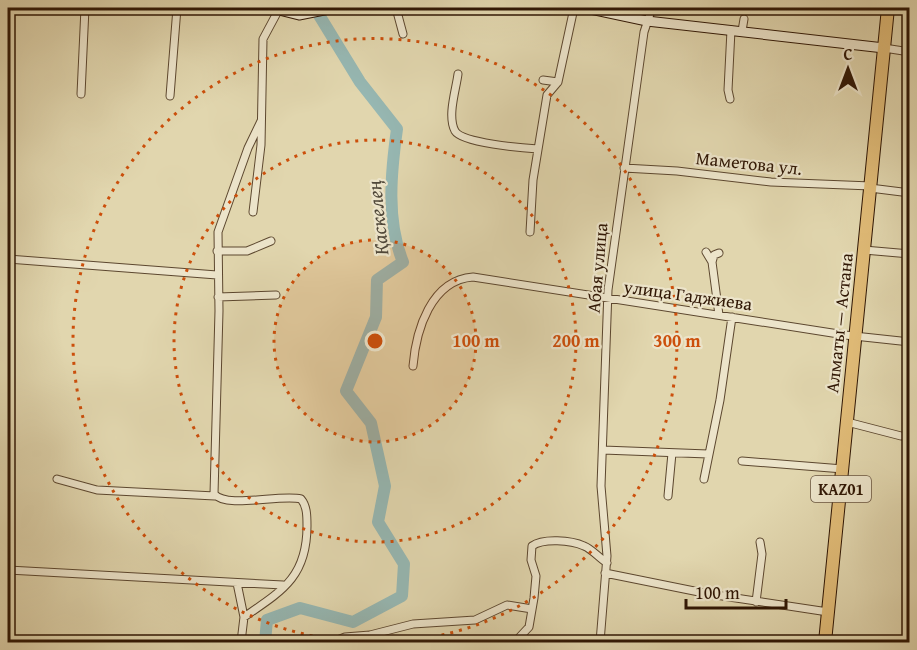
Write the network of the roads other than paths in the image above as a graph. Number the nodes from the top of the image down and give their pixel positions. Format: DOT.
graph roads {
  1 [pos="86,8"];
  2 [pos="177,8"];
  3 [pos="331,8"];
  4 [pos="396,8"];
  5 [pos="574,8"];
  6 [pos="586,8"];
  7 [pos="652,8"];
  8 [pos="888,8"];
  9 [pos="275,9"];
  10 [pos="744,19"];
  11 [pos="647,21"];
  12 [pos="731,30"];
  13 [pos="742,31"];
  14 [pos="403,34"];
  15 [pos="884,48"];
  16 [pos="909,52"];
  17 [pos="458,74"];
  18 [pos="543,80"];
  19 [pos="558,82"];
  20 [pos="81,94"];
  21 [pos="170,96"];
  22 [pos="730,99"];
  23 [pos="261,121"];
  24 [pos="538,149"];
  25 [pos="624,168"];
  26 [pos="870,187"];
  27 [pos="909,193"];
  28 [pos="253,212"];
  29 [pos="530,232"];
  30 [pos="271,241"];
  31 [pos="864,250"];
  32 [pos="218,251"];
  33 [pos="706,252"];
  34 [pos="719,253"];
  35 [pos="909,254"];
  36 [pos="8,260"];
  37 [pos="712,262"];
  38 [pos="217,275"];
  39 [pos="276,295"];
  40 [pos="218,297"];
  41 [pos="608,299"];
  42 [pos="719,315"];
  43 [pos="732,317"];
  44 [pos="856,335"];
  45 [pos="909,342"];
  46 [pos="412,366"];
  47 [pos="847,422"];
  48 [pos="901,436"];
  49 [pos="603,450"];
  50 [pos="672,453"];
  51 [pos="708,454"];
  52 [pos="742,461"];
  53 [pos="843,469"];
  54 [pos="704,478"];
  55 [pos="57,479"];
  56 [pos="215,496"];
  57 [pos="668,496"];
  58 [pos="760,542"];
  59 [pos="586,546"];
  60 [pos="607,551"];
  61 [pos="607,563"];
  62 [pos="8,570"];
  63 [pos="605,573"];
  64 [pos="237,583"];
  65 [pos="284,585"];
  66 [pos="756,602"];
  67 [pos="532,609"];
  68 [pos="828,612"];
  69 [pos="244,617"];
  70 [pos="241,642"];
  71 [pos="333,642"];
  72 [pos="515,642"];
  73 [pos="600,642"];
  74 [pos="825,642"];
  1 -- 20 [label="street"];
  2 -- 21 [label="street"];
  3 -- 9 [label="street"];
  4 -- 14 [label="street"];
  5 -- 19 [label="street"];
  6 -- 11 [label="street"];
  7 -- 11 [label="street, Абая улица"];
  8 -- 15 [label="highway, Алматы — Астана / KАZ01"];
  9 -- 23 [label="street"];
  10 -- 13 [label="street"];
  11 -- 12 [label="street"];
  11 -- 25 [label="street, Абая улица"];
  12 -- 13 [label="street"];
  12 -- 22 [label="street"];
  13 -- 15 [label="street"];
  15 -- 16 [label="street"];
  15 -- 26 [label="highway, Алматы — Астана / KАZ01"];
  17 -- 24 [label="street"];
  18 -- 19 [label="street"];
  19 -- 24 [label="street"];
  23 -- 28 [label="street"];
  23 -- 32 [label="street"];
  24 -- 29 [label="street"];
  25 -- 26 [label="street, Маметова ул."];
  25 -- 41 [label="street, Абая улица"];
  26 -- 27 [label="street, Маметова ул."];
  26 -- 31 [label="highway, Алматы — Астана / KАZ01"];
  30 -- 32 [label="street"];
  31 -- 35 [label="street"];
  31 -- 44 [label="highway, Алматы — Астана / KАZ01"];
  32 -- 38 [label="street"];
  33 -- 37 [label="street"];
  34 -- 37 [label="street"];
  36 -- 38 [label="street"];
  37 -- 42 [label="street"];
  38 -- 40 [label="street"];
  39 -- 40 [label="street"];
  40 -- 56 [label="street"];
  41 -- 42 [label="street, улица Гаджиева"];
  41 -- 46 [label="street, улица Гаджиева"];
  41 -- 49 [label="street, Абая улица"];
  42 -- 43 [label="street, улица Гаджиева"];
  43 -- 44 [label="street, улица Гаджиева"];
  43 -- 51 [label="street"];
  44 -- 45 [label="street, улица Гаджиева"];
  44 -- 47 [label="highway, Алматы — Астана / KАZ01"];
  47 -- 48 [label="street"];
  47 -- 53 [label="highway, Алматы — Астана / KАZ01"];
  49 -- 50 [label="street"];
  49 -- 60 [label="street, Абая улица"];
  50 -- 51 [label="street"];
  50 -- 57 [label="street"];
  51 -- 54 [label="street"];
  52 -- 53 [label="street"];
  53 -- 68 [label="highway, Алматы — Астана / KАZ01"];
  55 -- 56 [label="street"];
  56 -- 65 [label="street"];
  58 -- 66 [label="street"];
  59 -- 60 [label="street"];
  59 -- 61 [label="street"];
  59 -- 67 [label="street"];
  60 -- 61 [label="street, Абая улица"];
  61 -- 63 [label="street, Абая улица"];
  62 -- 64 [label="street"];
  63 -- 66 [label="street"];
  63 -- 73 [label="street, Абая улица"];
  64 -- 65 [label="street"];
  64 -- 69 [label="street"];
  65 -- 69 [label="street"];
  66 -- 68 [label="street"];
  67 -- 71 [label="street"];
  67 -- 72 [label="street"];
  68 -- 74 [label="highway, Алматы — Астана / KАZ01"];
  69 -- 70 [label="street"];
}
